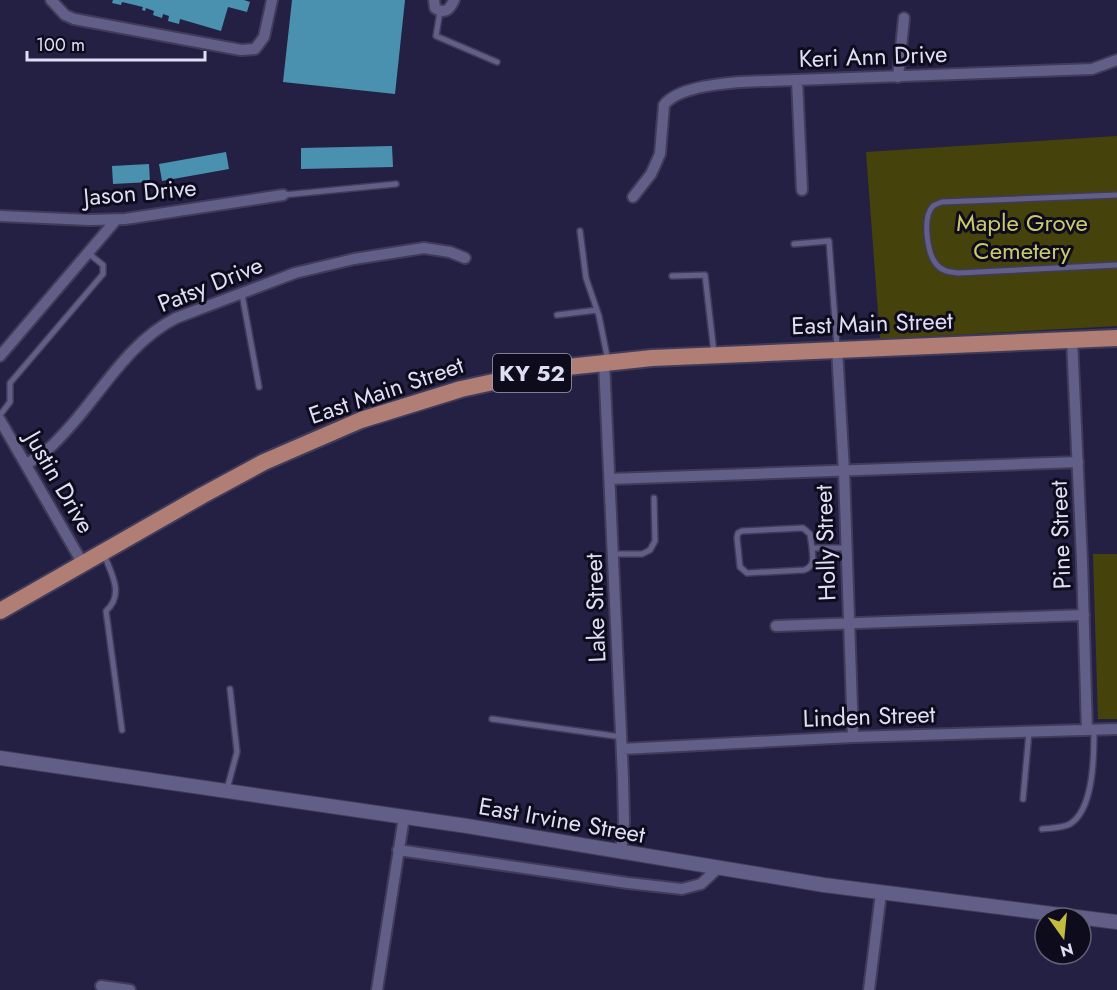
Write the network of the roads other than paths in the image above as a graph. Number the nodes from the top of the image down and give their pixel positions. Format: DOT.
graph roads {
  1 [pos="51,0"];
  2 [pos="272,0"];
  3 [pos="434,0"];
  4 [pos="454,0"];
  5 [pos="440,11"];
  6 [pos="904,18"];
  7 [pos="1117,60"];
  8 [pos="497,62"];
  9 [pos="898,77"];
  10 [pos="797,80"];
  11 [pos="396,184"];
  12 [pos="802,190"];
  13 [pos="283,195"];
  14 [pos="1117,195"];
  15 [pos="633,197"];
  16 [pos="0,216"];
  17 [pos="116,220"];
  18 [pos="580,231"];
  19 [pos="794,244"];
  20 [pos="88,253"];
  21 [pos="465,258"];
  22 [pos="1117,266"];
  23 [pos="672,276"];
  24 [pos="241,292"];
  25 [pos="597,310"];
  26 [pos="557,315"];
  27 [pos="1117,338"];
  28 [pos="1072,339"];
  29 [pos="837,349"];
  30 [pos="714,354"];
  31 [pos="0,356"];
  32 [pos="606,362"];
  33 [pos="259,387"];
  34 [pos="0,415"];
  35 [pos="0,420"];
  36 [pos="1078,462"];
  37 [pos="26,464"];
  38 [pos="844,471"];
  39 [pos="610,479"];
  40 [pos="654,498"];
  41 [pos="812,548"];
  42 [pos="847,548"];
  43 [pos="103,552"];
  44 [pos="614,554"];
  45 [pos="83,564"];
  46 [pos="0,611"];
  47 [pos="1084,615"];
  48 [pos="848,623"];
  49 [pos="776,626"];
  50 [pos="230,689"];
  51 [pos="492,719"];
  52 [pos="1117,729"];
  53 [pos="122,730"];
  54 [pos="1090,730"];
  55 [pos="1029,732"];
  56 [pos="853,737"];
  57 [pos="622,743"];
  58 [pos="0,758"];
  59 [pos="227,791"];
  60 [pos="1023,799"];
  61 [pos="404,817"];
  62 [pos="1042,829"];
  63 [pos="398,850"];
  64 [pos="621,852"];
  65 [pos="717,869"];
  66 [pos="881,893"];
  67 [pos="1117,922"];
  68 [pos="100,986"];
  69 [pos="130,990"];
  70 [pos="377,990"];
  71 [pos="869,990"];
  1 -- 2 [label="street"];
  3 -- 5 [label="street"];
  4 -- 5 [label="street"];
  5 -- 8 [label="lane"];
  6 -- 9 [label="street"];
  7 -- 9 [label="street, Keri Ann Drive"];
  9 -- 10 [label="street, Keri Ann Drive"];
  10 -- 12 [label="street"];
  10 -- 15 [label="street, Keri Ann Drive"];
  11 -- 13 [label="lane"];
  13 -- 17 [label="street, Jason Drive"];
  14 -- 22 [label="lane"];
  16 -- 17 [label="street, Jason Drive"];
  17 -- 20 [label="street"];
  18 -- 25 [label="lane"];
  19 -- 29 [label="lane"];
  20 -- 31 [label="street"];
  20 -- 34 [label="lane"];
  21 -- 24 [label="street, Patsy Drive"];
  23 -- 30 [label="lane"];
  24 -- 33 [label="lane"];
  24 -- 37 [label="street, Patsy Drive"];
  25 -- 26 [label="lane"];
  25 -- 32 [label="lane"];
  27 -- 28 [label="main road, East Main Street / KY 52"];
  28 -- 29 [label="main road, East Main Street / KY 52"];
  28 -- 36 [label="street, Pine Street"];
  29 -- 30 [label="main road, East Main Street / KY 52"];
  29 -- 38 [label="street, Holly Street"];
  30 -- 32 [label="main road, East Main Street / KY 52"];
  32 -- 39 [label="street, Lake Street"];
  32 -- 43 [label="main road, East Main Street / KY 52"];
  35 -- 37 [label="street, Justin Drive"];
  36 -- 38 [label="street"];
  36 -- 47 [label="street, Pine Street"];
  37 -- 45 [label="street, Justin Drive"];
  38 -- 39 [label="street"];
  38 -- 42 [label="street, Holly Street"];
  39 -- 44 [label="street, Lake Street"];
  40 -- 44 [label="lane"];
  41 -- 41 [label="lane"];
  41 -- 42 [label="lane"];
  42 -- 48 [label="street, Holly Street"];
  43 -- 45 [label="main road, East Main Street / KY 52"];
  43 -- 53 [label="lane"];
  44 -- 57 [label="street, Lake Street"];
  45 -- 46 [label="main road, East Main Street / KY 52"];
  47 -- 48 [label="street"];
  47 -- 54 [label="street, Pine Street"];
  48 -- 49 [label="street"];
  48 -- 56 [label="street, Holly Street"];
  50 -- 59 [label="lane"];
  51 -- 57 [label="lane"];
  52 -- 54 [label="street, Linden Street"];
  54 -- 55 [label="street, Linden Street"];
  54 -- 62 [label="lane"];
  55 -- 56 [label="street, Linden Street"];
  55 -- 60 [label="lane"];
  56 -- 57 [label="street, Linden Street"];
  57 -- 64 [label="street, Lake Street"];
  58 -- 59 [label="street, East Irvine Street"];
  59 -- 61 [label="street, East Irvine Street"];
  61 -- 63 [label="street"];
  61 -- 64 [label="street, East Irvine Street"];
  63 -- 65 [label="street"];
  63 -- 70 [label="street"];
  64 -- 65 [label="street, East Irvine Street"];
  65 -- 66 [label="street, East Irvine Street"];
  66 -- 67 [label="street, East Irvine Street"];
  66 -- 71 [label="street"];
  68 -- 69 [label="street"];
}
